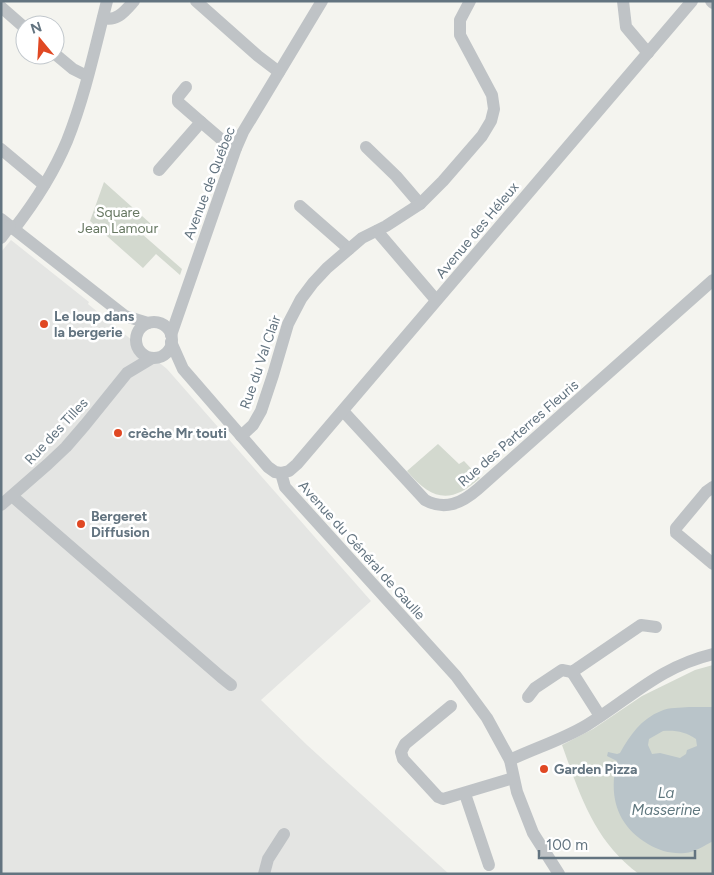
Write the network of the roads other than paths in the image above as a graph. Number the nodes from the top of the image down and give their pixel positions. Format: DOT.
graph roads {
  1 [pos="107,1"];
  2 [pos="134,1"];
  3 [pos="196,1"];
  4 [pos="322,1"];
  5 [pos="470,1"];
  6 [pos="623,1"];
  7 [pos="692,1"];
  8 [pos="1,7"];
  9 [pos="102,18"];
  10 [pos="15,19"];
  11 [pos="648,53"];
  12 [pos="65,62"];
  13 [pos="279,72"];
  14 [pos="87,76"];
  15 [pos="186,87"];
  16 [pos="200,122"];
  17 [pos="366,147"];
  18 [pos="236,148"];
  19 [pos="1,149"];
  20 [pos="158,170"];
  21 [pos="44,185"];
  22 [pos="420,204"];
  23 [pos="300,206"];
  24 [pos="8,224"];
  25 [pos="377,231"];
  26 [pos="1,238"];
  27 [pos="348,249"];
  28 [pos="713,280"];
  29 [pos="436,300"];
  30 [pos="181,303"];
  31 [pos="125,316"];
  32 [pos="151,322"];
  33 [pos="171,338"];
  34 [pos="136,341"];
  35 [pos="155,357"];
  36 [pos="183,369"];
  37 [pos="127,373"];
  38 [pos="343,410"];
  39 [pos="241,436"];
  40 [pos="281,473"];
  41 [pos="713,487"];
  42 [pos="12,496"];
  43 [pos="1,505"];
  44 [pos="713,564"];
  45 [pos="656,627"];
  46 [pos="713,654"];
  47 [pos="572,672"];
  48 [pos="231,685"];
  49 [pos="528,697"];
  50 [pos="451,706"];
  51 [pos="600,716"];
  52 [pos="510,760"];
  53 [pos="513,778"];
  54 [pos="465,794"];
  55 [pos="284,834"];
  56 [pos="489,865"];
  57 [pos="264,874"];
  58 [pos="559,874"];
  1 -- 9 [label="street"];
  2 -- 9 [label="street"];
  3 -- 13 [label="street"];
  4 -- 13 [label="street, Avenue de Québec"];
  5 -- 22 [label="street, Rue du Val Clair"];
  6 -- 11 [label="street"];
  7 -- 11 [label="street, Avenue des Héleux"];
  8 -- 10 [label="street"];
  9 -- 14 [label="street"];
  11 -- 29 [label="street, Avenue des Héleux"];
  12 -- 14 [label="street"];
  13 -- 18 [label="street, Avenue de Québec"];
  14 -- 21 [label="street"];
  15 -- 16 [label="street"];
  16 -- 18 [label="street"];
  16 -- 20 [label="street"];
  17 -- 22 [label="street"];
  18 -- 30 [label="street, Avenue de Québec"];
  19 -- 21 [label="street"];
  21 -- 24 [label="street"];
  22 -- 25 [label="street, Rue du Val Clair"];
  23 -- 27 [label="street"];
  24 -- 26 [label="street"];
  24 -- 31 [label="street"];
  25 -- 27 [label="street, Rue du Val Clair"];
  25 -- 29 [label="street"];
  27 -- 39 [label="street, Rue du Val Clair"];
  28 -- 38 [label="street, Rue des Parterres Fleuris"];
  29 -- 38 [label="street, Avenue des Héleux"];
  30 -- 32 [label="street"];
  30 -- 33 [label="street, Avenue de Québec"];
  31 -- 32 [label="street"];
  31 -- 34 [label="street"];
  32 -- 33 [label="street"];
  32 -- 34 [label="street"];
  33 -- 35 [label="street"];
  33 -- 36 [label="street, Avenue du Général de Gaulle"];
  34 -- 35 [label="street"];
  34 -- 37 [label="street, Rue des Tilles"];
  35 -- 36 [label="street, Avenue du Général de Gaulle"];
  35 -- 37 [label="street, Rue des Tilles"];
  36 -- 39 [label="street, Avenue du Général de Gaulle"];
  37 -- 42 [label="street, Rue des Tilles"];
  38 -- 40 [label="street, Avenue des Héleux"];
  39 -- 40 [label="street, Avenue du Général de Gaulle"];
  40 -- 52 [label="street, Avenue du Général de Gaulle"];
  41 -- 44 [label="street"];
  42 -- 43 [label="street, Rue des Tilles"];
  42 -- 48 [label="street"];
  45 -- 47 [label="street"];
  46 -- 51 [label="street"];
  47 -- 49 [label="street"];
  47 -- 51 [label="street"];
  50 -- 54 [label="street"];
  51 -- 52 [label="street"];
  52 -- 53 [label="street, Avenue du Général de Gaulle"];
  53 -- 54 [label="street"];
  53 -- 58 [label="street, Avenue du Général de Gaulle"];
  54 -- 56 [label="street"];
  55 -- 57 [label="street"];
}
